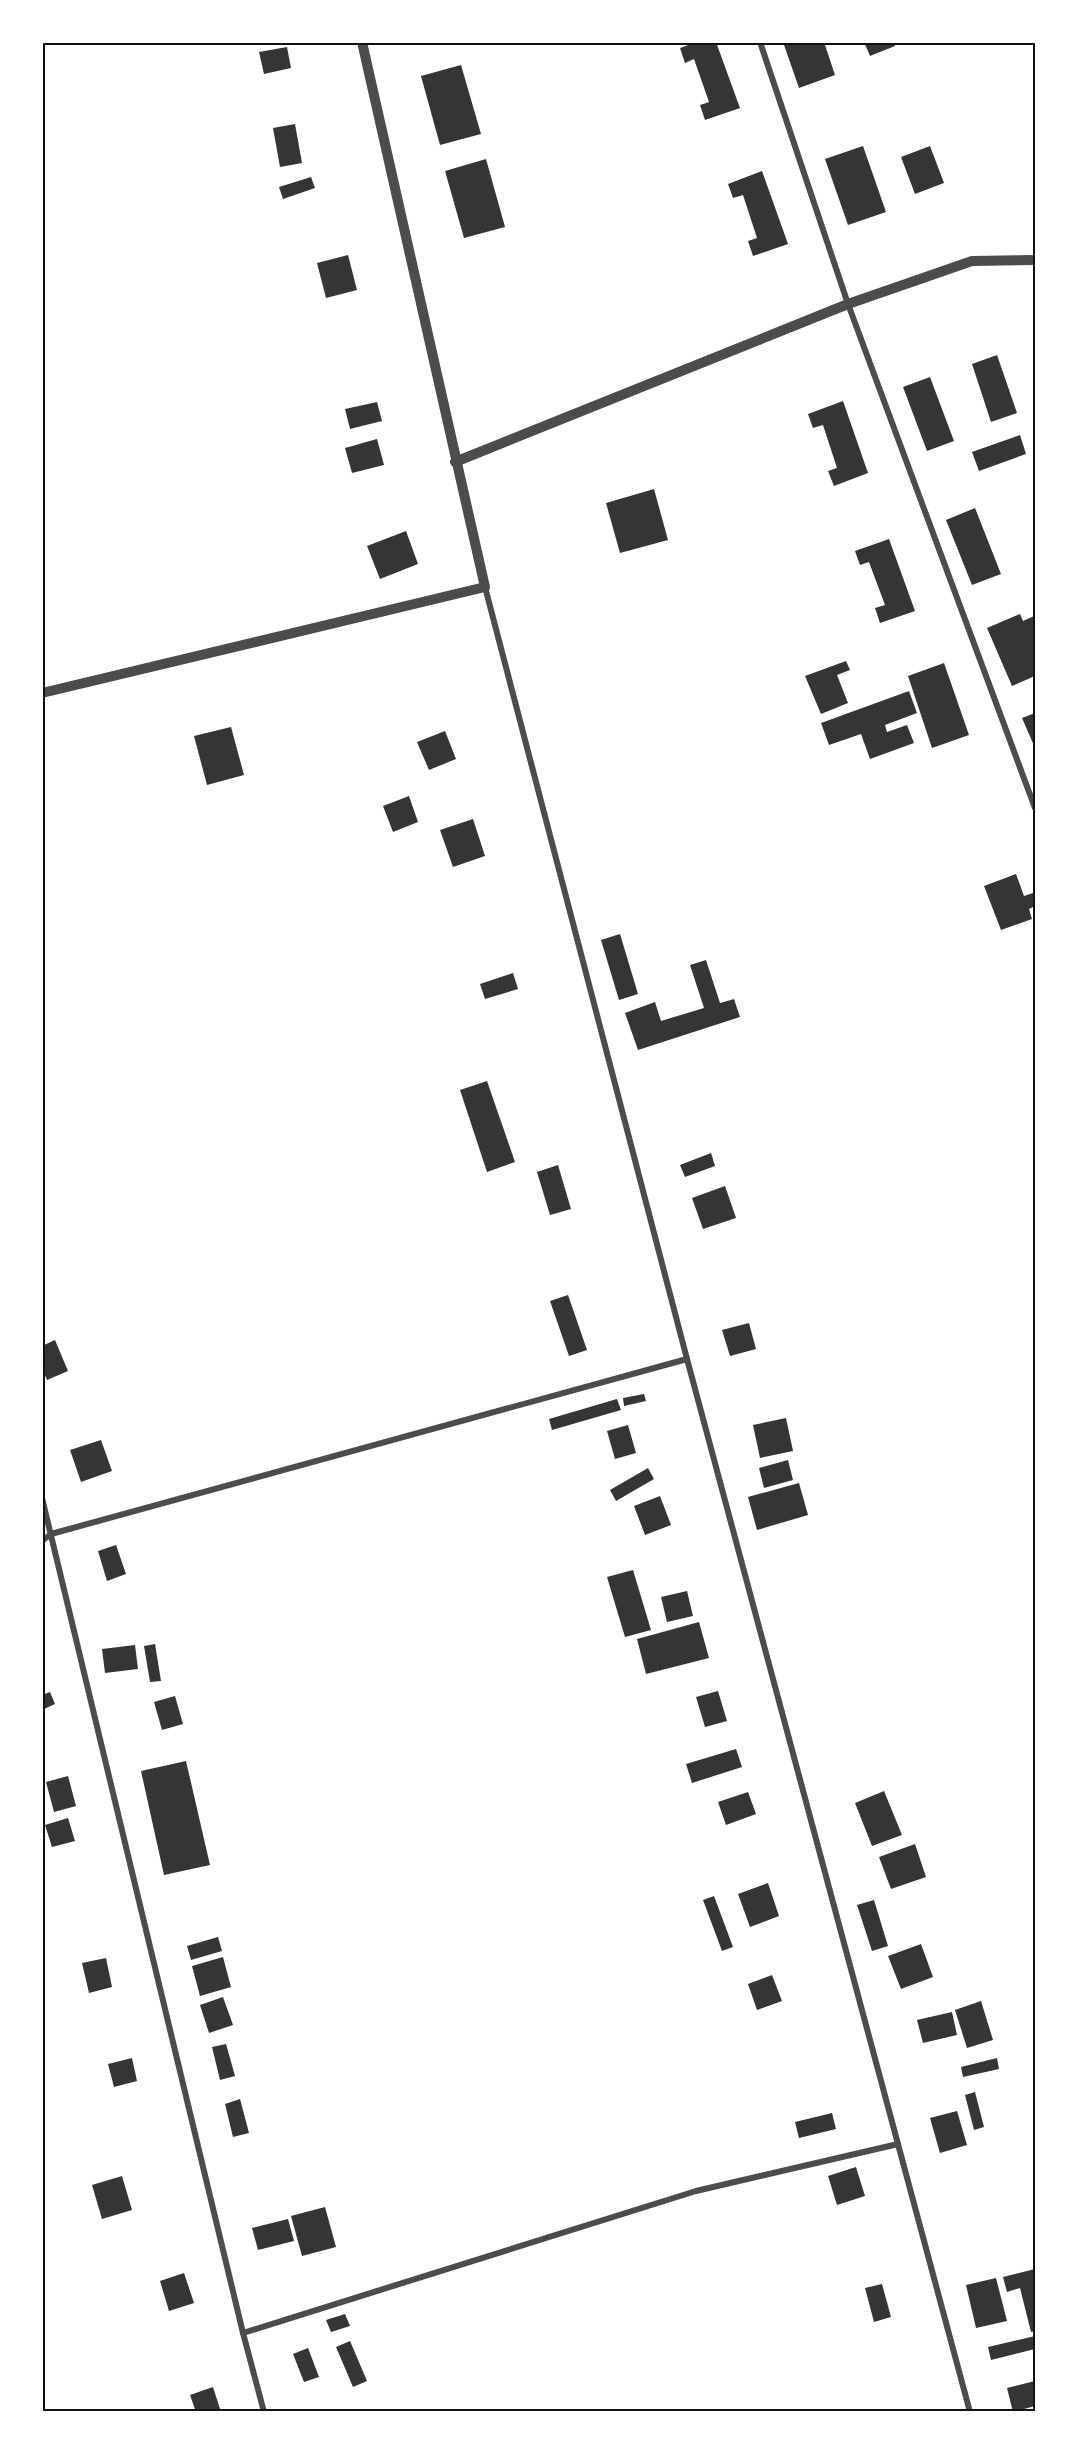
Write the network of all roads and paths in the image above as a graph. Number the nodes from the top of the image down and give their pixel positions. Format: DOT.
graph roads {
  1 [pos="362,42"];
  2 [pos="760,42"];
  3 [pos="1035,260"];
  4 [pos="849,304"];
  5 [pos="455,462"];
  6 [pos="485,587"];
  7 [pos="42,693"];
  8 [pos="1035,808"];
  9 [pos="687,1359"];
  10 [pos="42,1498"];
  11 [pos="51,1534"];
  12 [pos="42,1541"];
  13 [pos="898,2144"];
  14 [pos="243,2333"];
  15 [pos="264,2412"];
  16 [pos="970,2412"];
  1 -- 5 [label="street"];
  2 -- 4 [label="street"];
  3 -- 4 [label="street"];
  4 -- 5 [label="street"];
  4 -- 8 [label="street"];
  5 -- 6 [label="street"];
  6 -- 7 [label="street"];
  6 -- 9 [label="street"];
  9 -- 11 [label="street"];
  9 -- 13 [label="street"];
  10 -- 11 [label="street"];
  11 -- 12 [label="street"];
  11 -- 14 [label="street"];
  13 -- 14 [label="street"];
  13 -- 16 [label="street"];
  14 -- 15 [label="street"];
}
